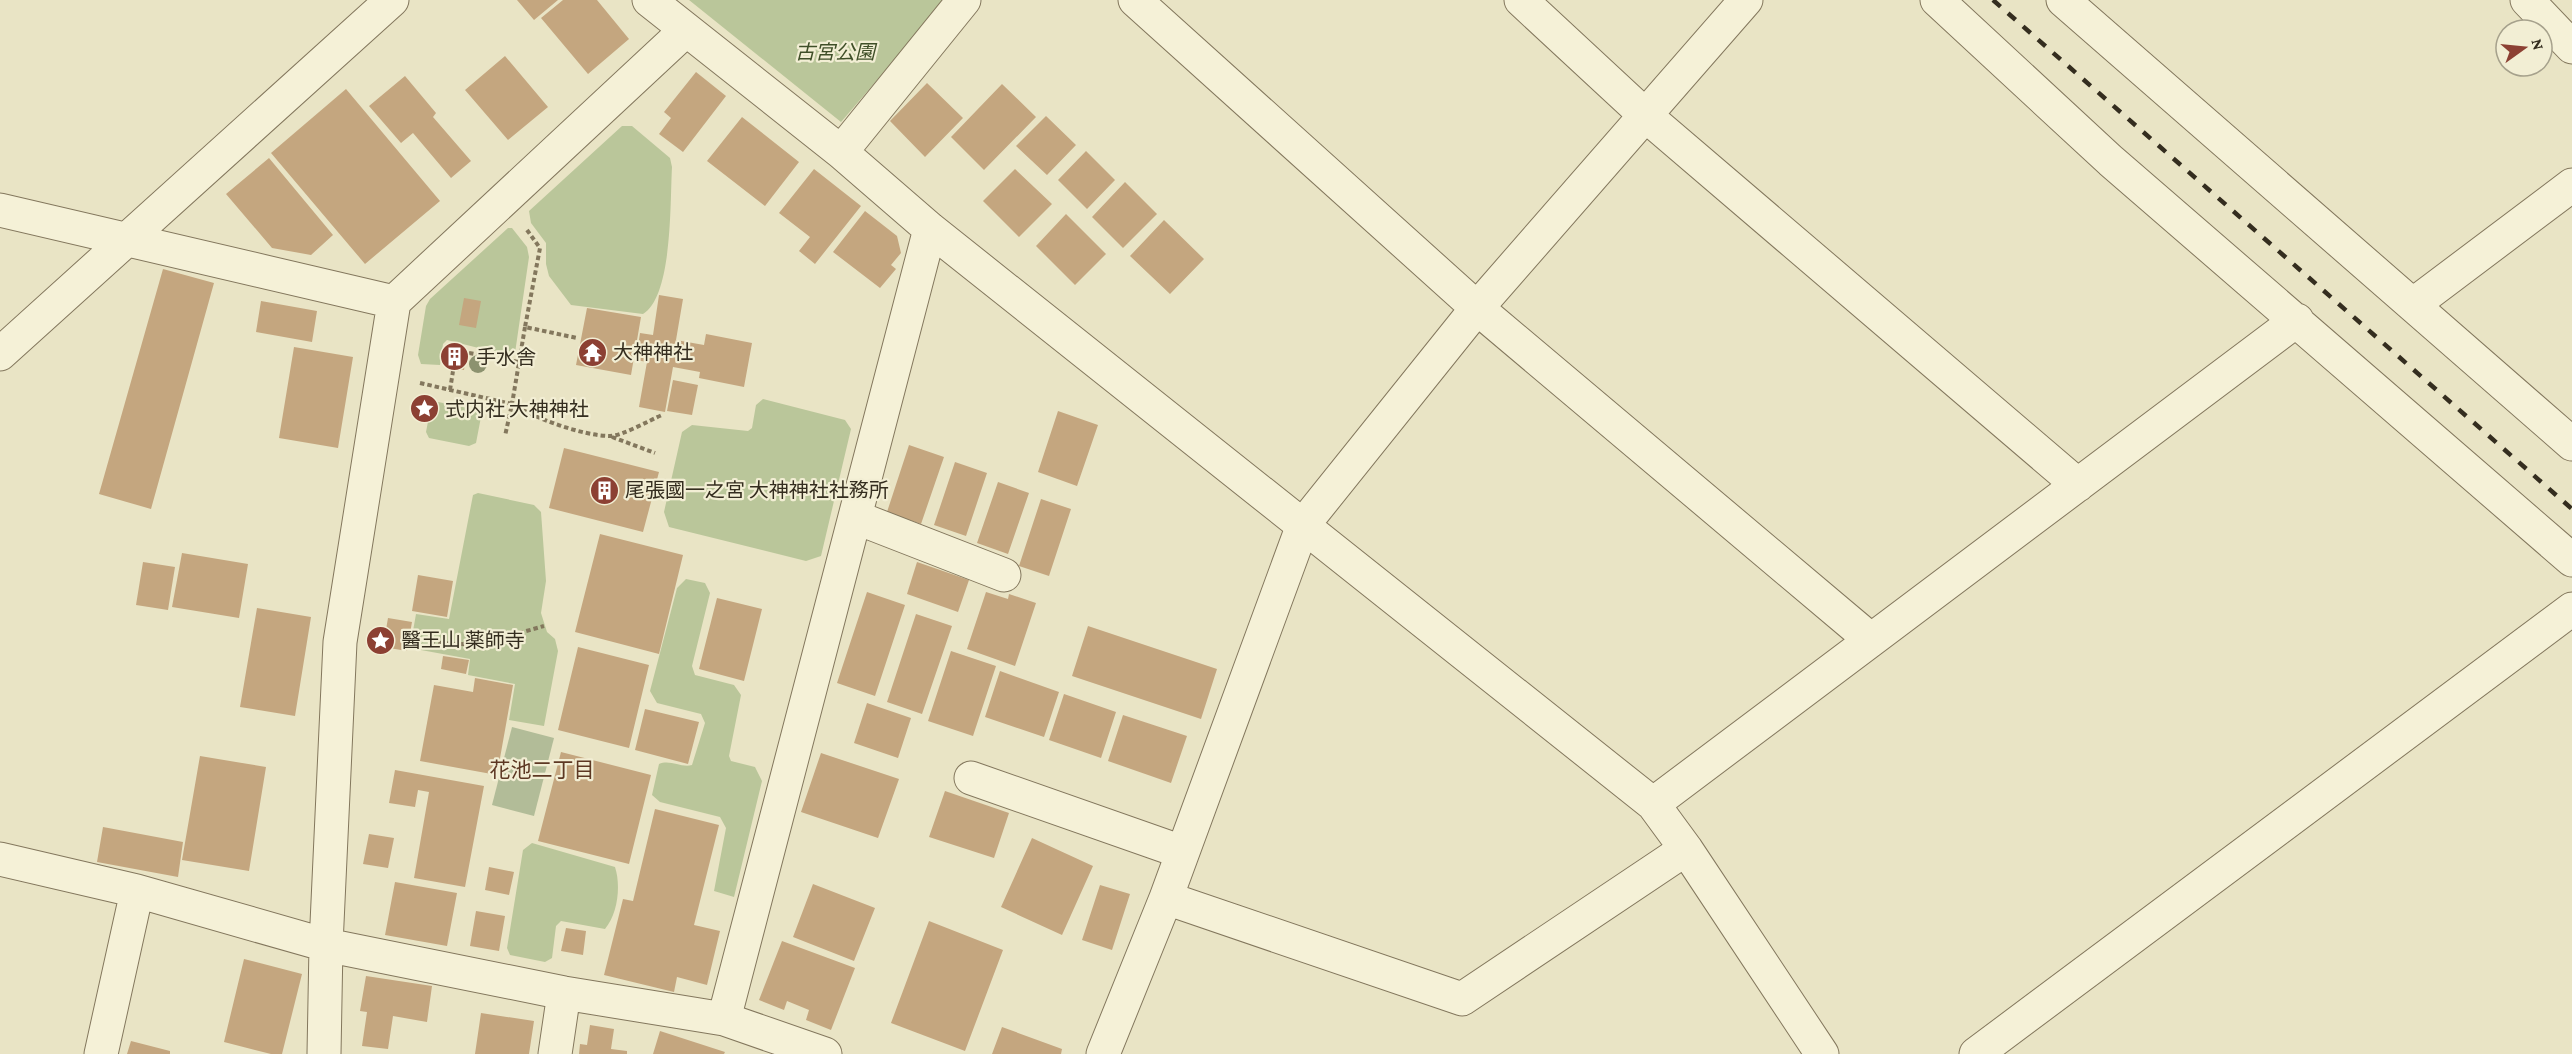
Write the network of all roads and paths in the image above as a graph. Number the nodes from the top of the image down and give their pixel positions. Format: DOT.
graph roads {
  1 [pos="392,0"];
  2 [pos="649,0"];
  3 [pos="964,0"];
  4 [pos="1135,0"];
  5 [pos="1521,0"];
  6 [pos="1746,0"];
  7 [pos="1936,0"];
  8 [pos="2527,0"];
  9 [pos="2076,4"];
  10 [pos="686,30"];
  11 [pos="2572,47"];
  12 [pos="1645,115"];
  13 [pos="841,152"];
  14 [pos="2572,185"];
  15 [pos="504,200"];
  16 [pos="0,210"];
  17 [pos="930,229"];
  18 [pos="125,240"];
  19 [pos="394,302"];
  20 [pos="2414,304"];
  21 [pos="1477,308"];
  22 [pos="2297,321"];
  23 [pos="525,327"];
  24 [pos="578,338"];
  25 [pos="469,353"];
  26 [pos="0,354"];
  27 [pos="519,362"];
  28 [pos="453,370"];
  29 [pos="382,375"];
  30 [pos="450,390"];
  31 [pos="512,404"];
  32 [pos="662,415"];
  33 [pos="505,436"];
  34 [pos="612,436"];
  35 [pos="2572,444"];
  36 [pos="655,453"];
  37 [pos="2078,484"];
  38 [pos="855,517"];
  39 [pos="1302,525"];
  40 [pos="2572,560"];
  41 [pos="1004,575"];
  42 [pos="2572,609"];
  43 [pos="544,627"];
  44 [pos="409,636"];
  45 [pos="1871,640"];
  46 [pos="971,778"];
  47 [pos="1653,804"];
  48 [pos="1686,849"];
  49 [pos="1182,852"];
  50 [pos="0,859"];
  51 [pos="137,891"];
  52 [pos="1166,898"];
  53 [pos="326,945"];
  54 [pos="564,993"];
  55 [pos="724,1019"];
  56 [pos="102,1054"];
  57 [pos="324,1054"];
  58 [pos="555,1054"];
  59 [pos="825,1054"];
  60 [pos="1103,1054"];
  61 [pos="1822,1054"];
  62 [pos="1976,1054"];
  1 -- 18 [label="street"];
  2 -- 10 [label="street"];
  3 -- 13 [label="street"];
  4 -- 21 [label="street"];
  5 -- 12 [label="street"];
  6 -- 12 [label="street"];
  7 -- 22 [label="street"];
  8 -- 11 [label="street"];
  9 -- 20 [label="street"];
  10 -- 13 [label="street"];
  10 -- 15 [label="street"];
  12 -- 21 [label="street"];
  12 -- 37 [label="street"];
  13 -- 17 [label="street"];
  14 -- 20 [label="street"];
  15 -- 19 [label="street"];
  15 -- 23 [label="path"];
  16 -- 18 [label="street"];
  17 -- 38 [label="street"];
  17 -- 39 [label="street"];
  18 -- 19 [label="street"];
  18 -- 26 [label="street"];
  19 -- 29 [label="street"];
  20 -- 35 [label="street"];
  21 -- 39 [label="street"];
  21 -- 45 [label="street"];
  22 -- 37 [label="street"];
  22 -- 40 [label="street"];
  23 -- 24 [label="path"];
  23 -- 27 [label="path"];
  25 -- 27 [label="path"];
  27 -- 31 [label="path"];
  28 -- 30 [label="path"];
  29 -- 30 [label="path"];
  29 -- 53 [label="street"];
  30 -- 31 [label="path"];
  31 -- 33 [label="path"];
  31 -- 34 [label="path"];
  32 -- 34 [label="path"];
  34 -- 36 [label="path"];
  37 -- 45 [label="street"];
  38 -- 41 [label="street"];
  38 -- 55 [label="street"];
  39 -- 47 [label="street"];
  39 -- 49 [label="street"];
  42 -- 62 [label="street"];
  43 -- 44 [label="path"];
  45 -- 47 [label="street"];
  46 -- 49 [label="street"];
  47 -- 48 [label="street"];
  48 -- 52 [label="street"];
  48 -- 61 [label="street"];
  49 -- 52 [label="street"];
  50 -- 51 [label="street"];
  51 -- 53 [label="street"];
  51 -- 56 [label="street"];
  52 -- 60 [label="street"];
  53 -- 54 [label="street"];
  53 -- 57 [label="street"];
  54 -- 55 [label="street"];
  54 -- 58 [label="street"];
  55 -- 59 [label="street"];
}
